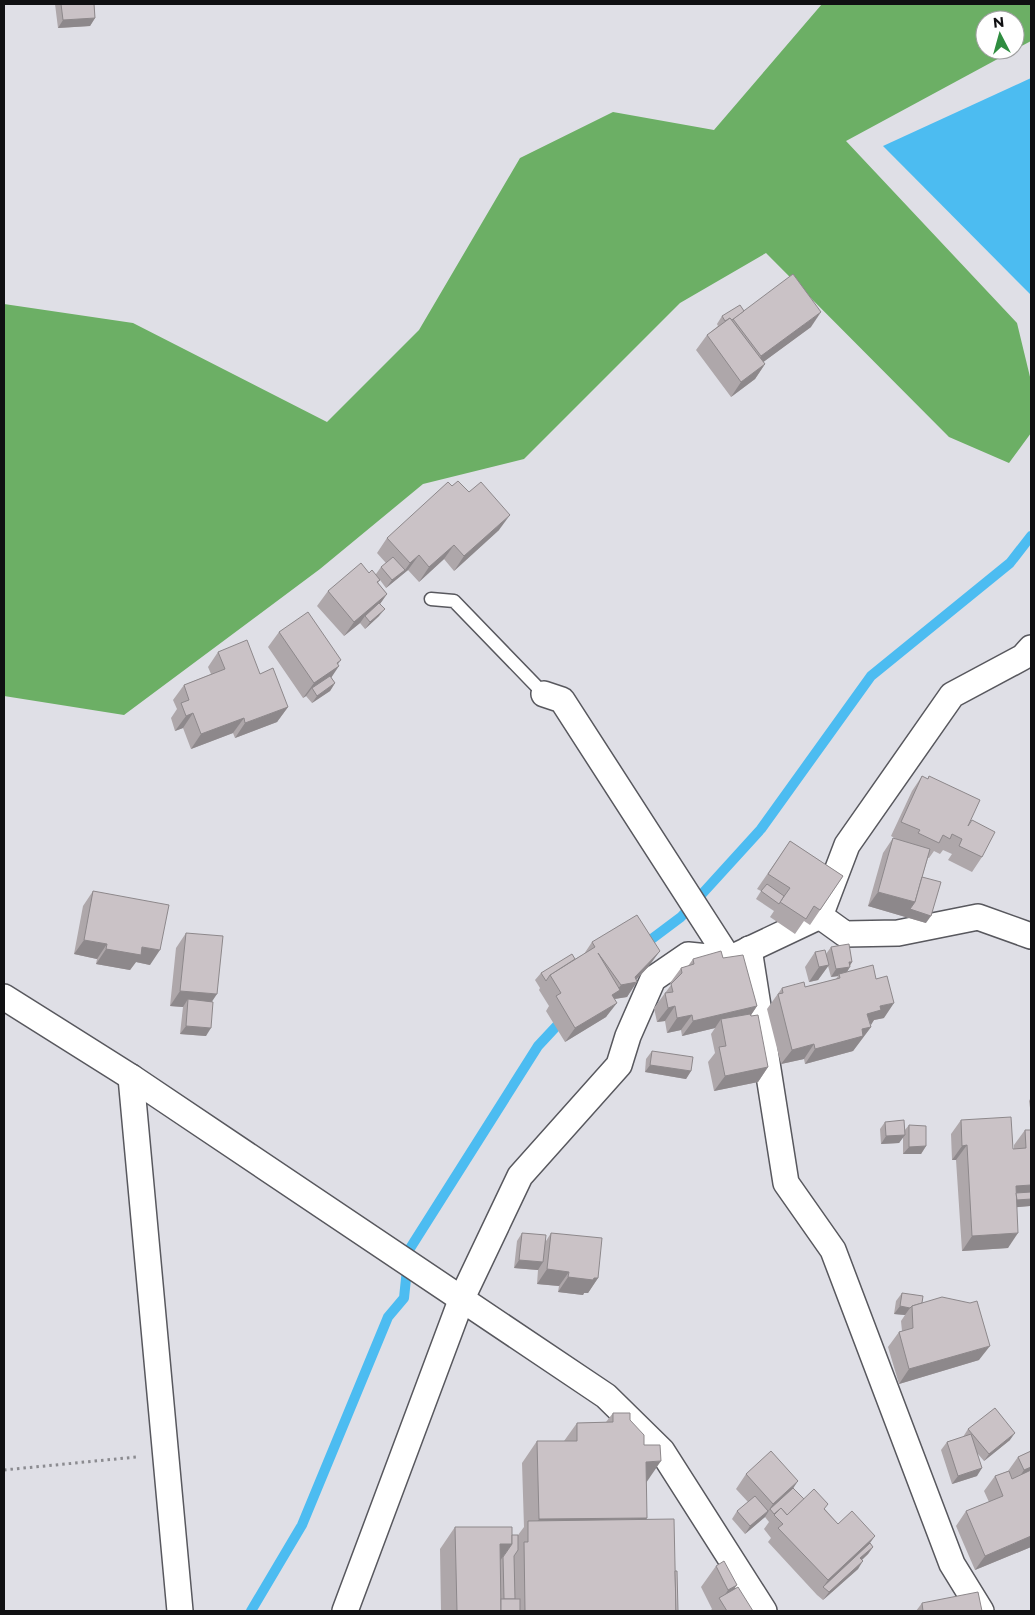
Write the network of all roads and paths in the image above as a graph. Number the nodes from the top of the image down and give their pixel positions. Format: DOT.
graph roads {
  1 [pos="431,599"];
  2 [pos="1031,648"];
  3 [pos="544,694"];
  4 [pos="820,916"];
  5 [pos="1031,936"];
  6 [pos="739,954"];
  7 [pos="4,997"];
  8 [pos="131,1077"];
  9 [pos="462,1298"];
  10 [pos="164,1454"];
  11 [pos="4,1470"];
  12 [pos="180,1611"];
  13 [pos="345,1611"];
  14 [pos="764,1611"];
  15 [pos="981,1611"];
  1 -- 3 [label="lane"];
  2 -- 4 [label="street"];
  3 -- 6 [label="street"];
  4 -- 5 [label="street"];
  4 -- 6 [label="street"];
  6 -- 9 [label="street"];
  6 -- 15 [label="street"];
  7 -- 8 [label="street"];
  8 -- 9 [label="street"];
  8 -- 10 [label="street"];
  9 -- 13 [label="street"];
  9 -- 14 [label="street"];
  10 -- 11 [label="path"];
  10 -- 12 [label="street"];
}
